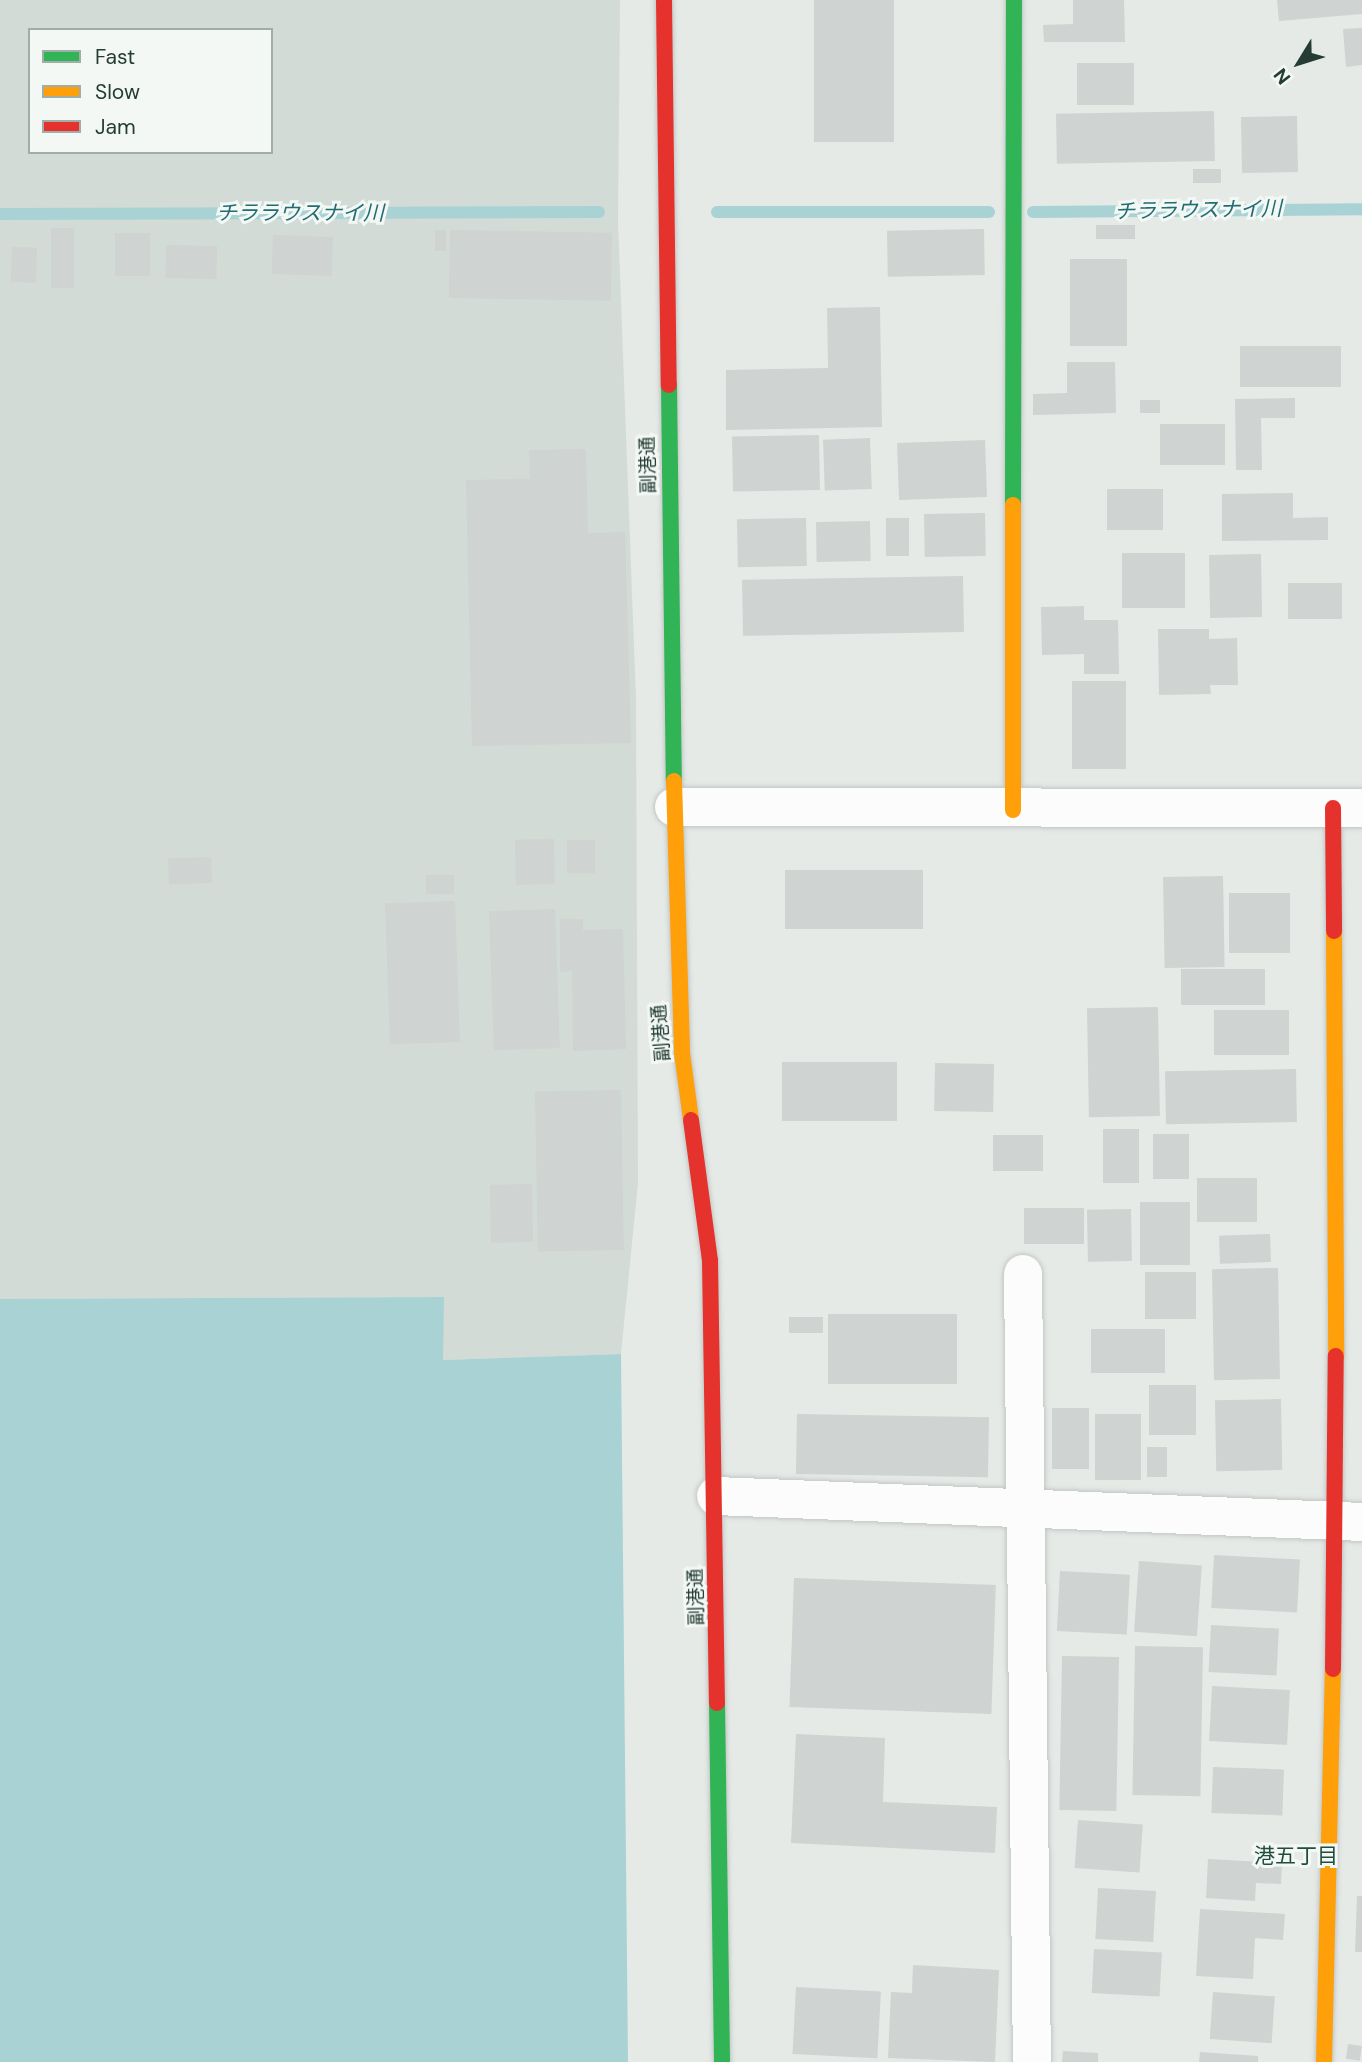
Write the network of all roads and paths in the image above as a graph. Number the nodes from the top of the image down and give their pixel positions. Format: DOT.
graph roads {
  1 [pos="664,0"];
  2 [pos="1014,0"];
  3 [pos="674,807"];
  4 [pos="1348,808"];
  5 [pos="1013,810"];
  6 [pos="1023,1274"];
  7 [pos="716,1496"];
  8 [pos="1026,1511"];
  9 [pos="1350,1522"];
  10 [pos="722,2062"];
  11 [pos="1032,2062"];
  12 [pos="1324,2062"];
  1 -- 3 [label="street, 副港通"];
  2 -- 5 [label="street"];
  3 -- 5 [label="street"];
  3 -- 7 [label="street, 副港通"];
  4 -- 5 [label="street"];
  4 -- 9 [label="street"];
  6 -- 8 [label="street"];
  7 -- 8 [label="street"];
  7 -- 10 [label="street, 副港通"];
  8 -- 9 [label="street"];
  8 -- 11 [label="street"];
  9 -- 12 [label="street"];
}
